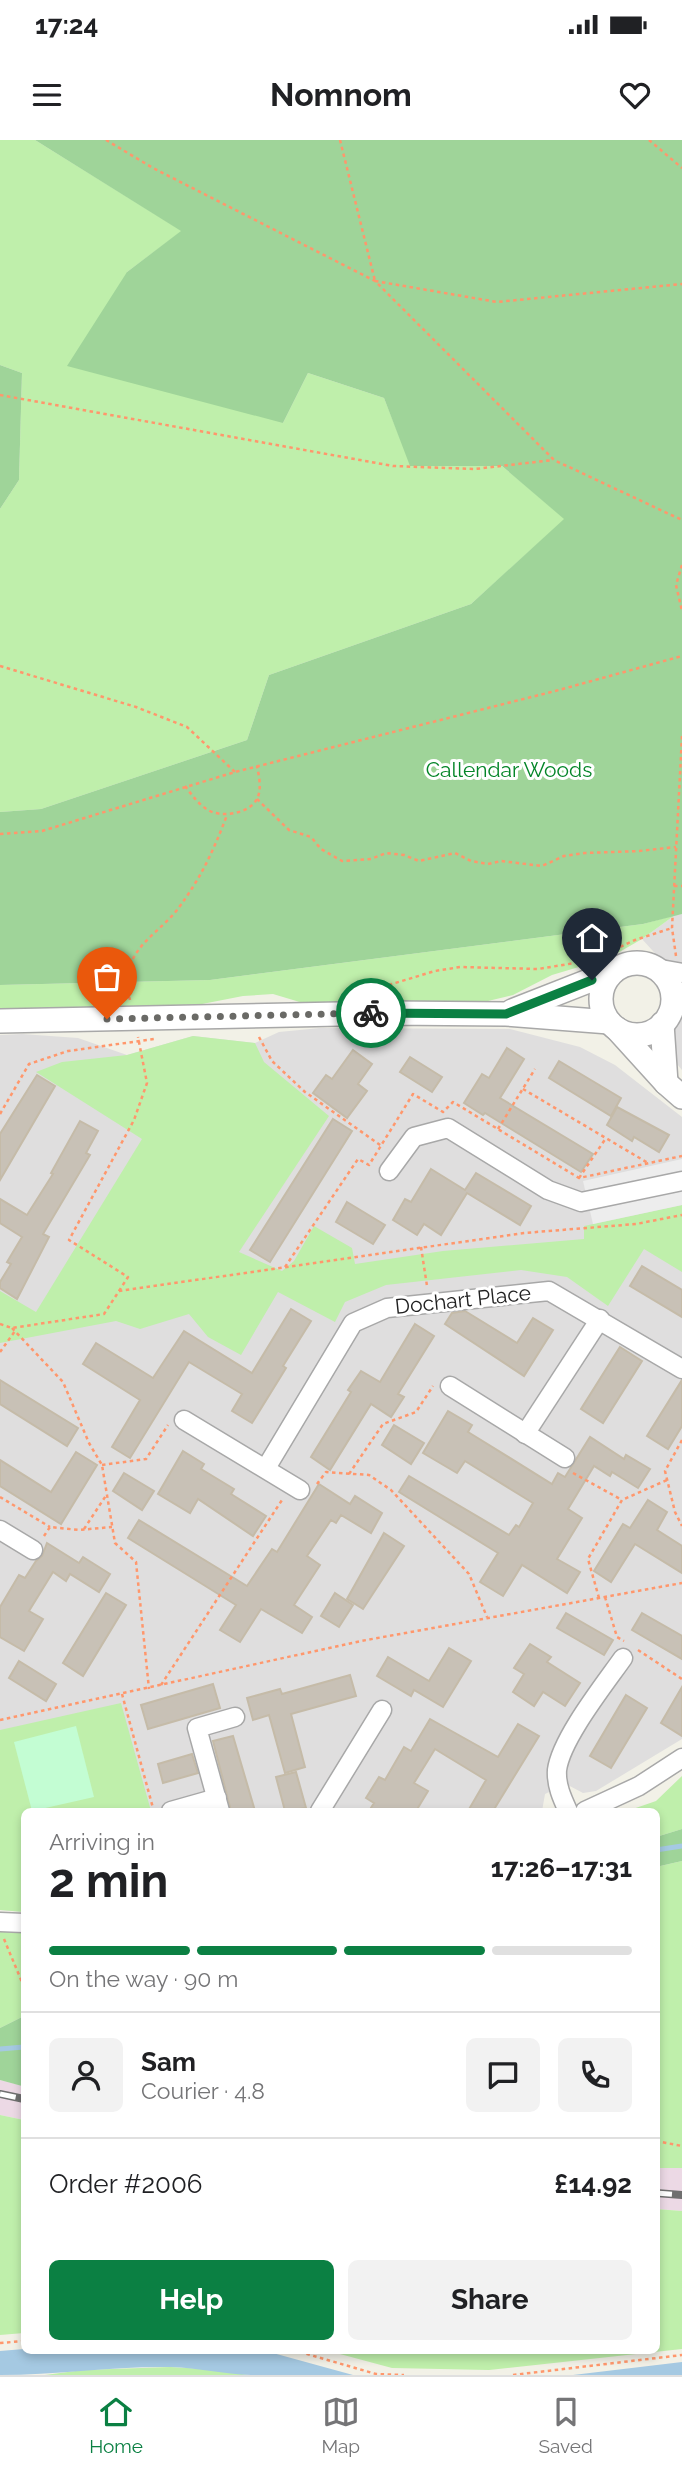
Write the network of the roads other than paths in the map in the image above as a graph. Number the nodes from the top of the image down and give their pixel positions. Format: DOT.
graph roads {
  1 [pos="614,961"];
  2 [pos="655,968"];
  3 [pos="682,974"];
  4 [pos="677,997"];
  5 [pos="506,1014"];
  6 [pos="0,1021"];
  7 [pos="663,1024"];
  8 [pos="613,1025"];
  9 [pos="674,1090"];
  10 [pos="394,1165"];
  11 [pos="682,1181"];
  12 [pos="600,1320"];
  13 [pos="682,1369"];
  14 [pos="450,1386"];
  15 [pos="184,1420"];
  16 [pos="525,1434"];
  17 [pos="565,1458"];
  18 [pos="266,1468"];
  19 [pos="296,1487"];
  20 [pos="1,1532"];
  21 [pos="33,1550"];
  22 [pos="622,1658"];
  23 [pos="382,1710"];
  24 [pos="235,1717"];
  25 [pos="682,1758"];
  26 [pos="219,1805"];
  27 [pos="195,1808"];
  28 [pos="322,1808"];
  29 [pos="567,1808"];
  30 [pos="591,1808"];
  31 [pos="0,1922"];
  32 [pos="21,1923"];
  1 -- 2 [label="street"];
  1 -- 5 [label="street"];
  1 -- 8 [label="street"];
  2 -- 3 [label="street"];
  2 -- 4 [label="street"];
  4 -- 7 [label="street"];
  5 -- 6 [label="street"];
  5 -- 8 [label="street"];
  7 -- 8 [label="street"];
  7 -- 9 [label="street"];
  8 -- 9 [label="street"];
  10 -- 11 [label="street"];
  12 -- 13 [label="street, Dochart Place"];
  12 -- 16 [label="street"];
  12 -- 18 [label="street, Dochart Place"];
  14 -- 16 [label="street"];
  15 -- 18 [label="street"];
  16 -- 17 [label="street"];
  18 -- 19 [label="street"];
  20 -- 21 [label="street"];
  22 -- 29 [label="street"];
  23 -- 28 [label="street"];
  24 -- 26 [label="street"];
  25 -- 30 [label="street"];
  26 -- 27 [label="street"];
  31 -- 32 [label="street"];
}
